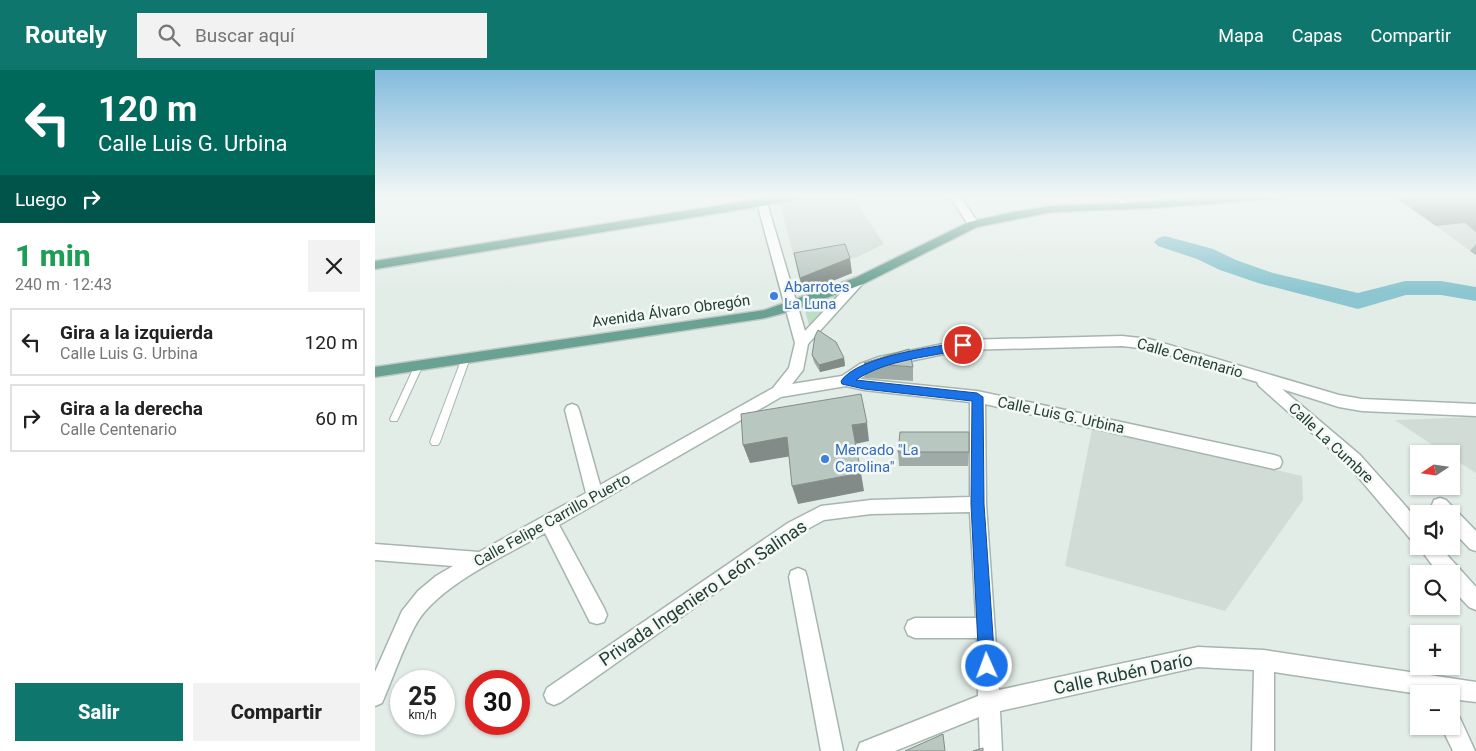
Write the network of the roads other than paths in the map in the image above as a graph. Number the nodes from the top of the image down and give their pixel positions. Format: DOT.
graph roads {
  1 [pos="614,227"];
  2 [pos="769,227"];
  3 [pos="967,227"];
  4 [pos="375,265"];
  5 [pos="859,281"];
  6 [pos="791,306"];
  7 [pos="802,344"];
  8 [pos="467,358"];
  9 [pos="419,365"];
  10 [pos="796,370"];
  11 [pos="375,372"];
  12 [pos="1259,378"];
  13 [pos="846,381"];
  14 [pos="821,386"];
  15 [pos="778,392"];
  16 [pos="977,397"];
  17 [pos="572,410"];
  18 [pos="1476,410"];
  19 [pos="394,419"];
  20 [pos="435,442"];
  21 [pos="1274,462"];
  22 [pos="595,498"];
  23 [pos="978,504"];
  24 [pos="549,523"];
  25 [pos="1410,525"];
  26 [pos="1460,526"];
  27 [pos="1476,543"];
  28 [pos="375,552"];
  29 [pos="1435,555"];
  30 [pos="479,560"];
  31 [pos="1443,565"];
  32 [pos="798,576"];
  33 [pos="1460,584"];
  34 [pos="1476,601"];
  35 [pos="597,615"];
  36 [pos="915,628"];
  37 [pos="986,628"];
  38 [pos="1264,660"];
  39 [pos="1410,686"];
  40 [pos="1460,691"];
  41 [pos="1476,692"];
  42 [pos="554,695"];
  43 [pos="375,696"];
  44 [pos="988,703"];
  45 [pos="1456,735"];
  46 [pos="832,751"];
  47 [pos="868,751"];
  48 [pos="991,751"];
  49 [pos="1263,751"];
  50 [pos="1464,751"];
  1 -- 4 [label="main road"];
  2 -- 6 [label="street"];
  3 -- 5 [label="main road, Avenida Álvaro Obregón"];
  5 -- 6 [label="main road, Avenida Álvaro Obregón"];
  5 -- 7 [label="street"];
  6 -- 7 [label="street"];
  6 -- 8 [label="main road, Avenida Álvaro Obregón"];
  7 -- 10 [label="street"];
  8 -- 9 [label="main road, Avenida Álvaro Obregón"];
  8 -- 20 [label="lane"];
  9 -- 11 [label="main road, Avenida Álvaro Obregón"];
  9 -- 19 [label="lane"];
  10 -- 14 [label="street"];
  10 -- 15 [label="street"];
  12 -- 13 [label="street, Calle Centenario"];
  12 -- 18 [label="street, Calle Centenario"];
  12 -- 25 [label="street, Calle La Cumbre"];
  13 -- 14 [label="street"];
  13 -- 16 [label="street, Calle Luis G. Urbina"];
  14 -- 15 [label="street"];
  15 -- 22 [label="street, Calle Felipe Carrillo Puerto"];
  16 -- 21 [label="street, Calle Luis G. Urbina"];
  16 -- 23 [label="street"];
  17 -- 22 [label="street"];
  22 -- 24 [label="street, Calle Felipe Carrillo Puerto"];
  23 -- 37 [label="street"];
  23 -- 42 [label="street, Privada Ingeniero León Salinas"];
  24 -- 30 [label="street, Calle Felipe Carrillo Puerto"];
  24 -- 35 [label="street"];
  26 -- 27 [label="street"];
  28 -- 30 [label="street"];
  29 -- 31 [label="street"];
  30 -- 43 [label="street, Calle Felipe Carrillo Puerto"];
  32 -- 46 [label="street"];
  33 -- 34 [label="street"];
  36 -- 37 [label="street"];
  37 -- 44 [label="street"];
  38 -- 39 [label="street, Calle Rubén Darío"];
  38 -- 44 [label="street, Calle Rubén Darío"];
  38 -- 49 [label="street"];
  40 -- 41 [label="street, Calle Rubén Darío"];
  44 -- 47 [label="street, Calle Rubén Darío"];
  44 -- 48 [label="street"];
  45 -- 50 [label="street"];
}
